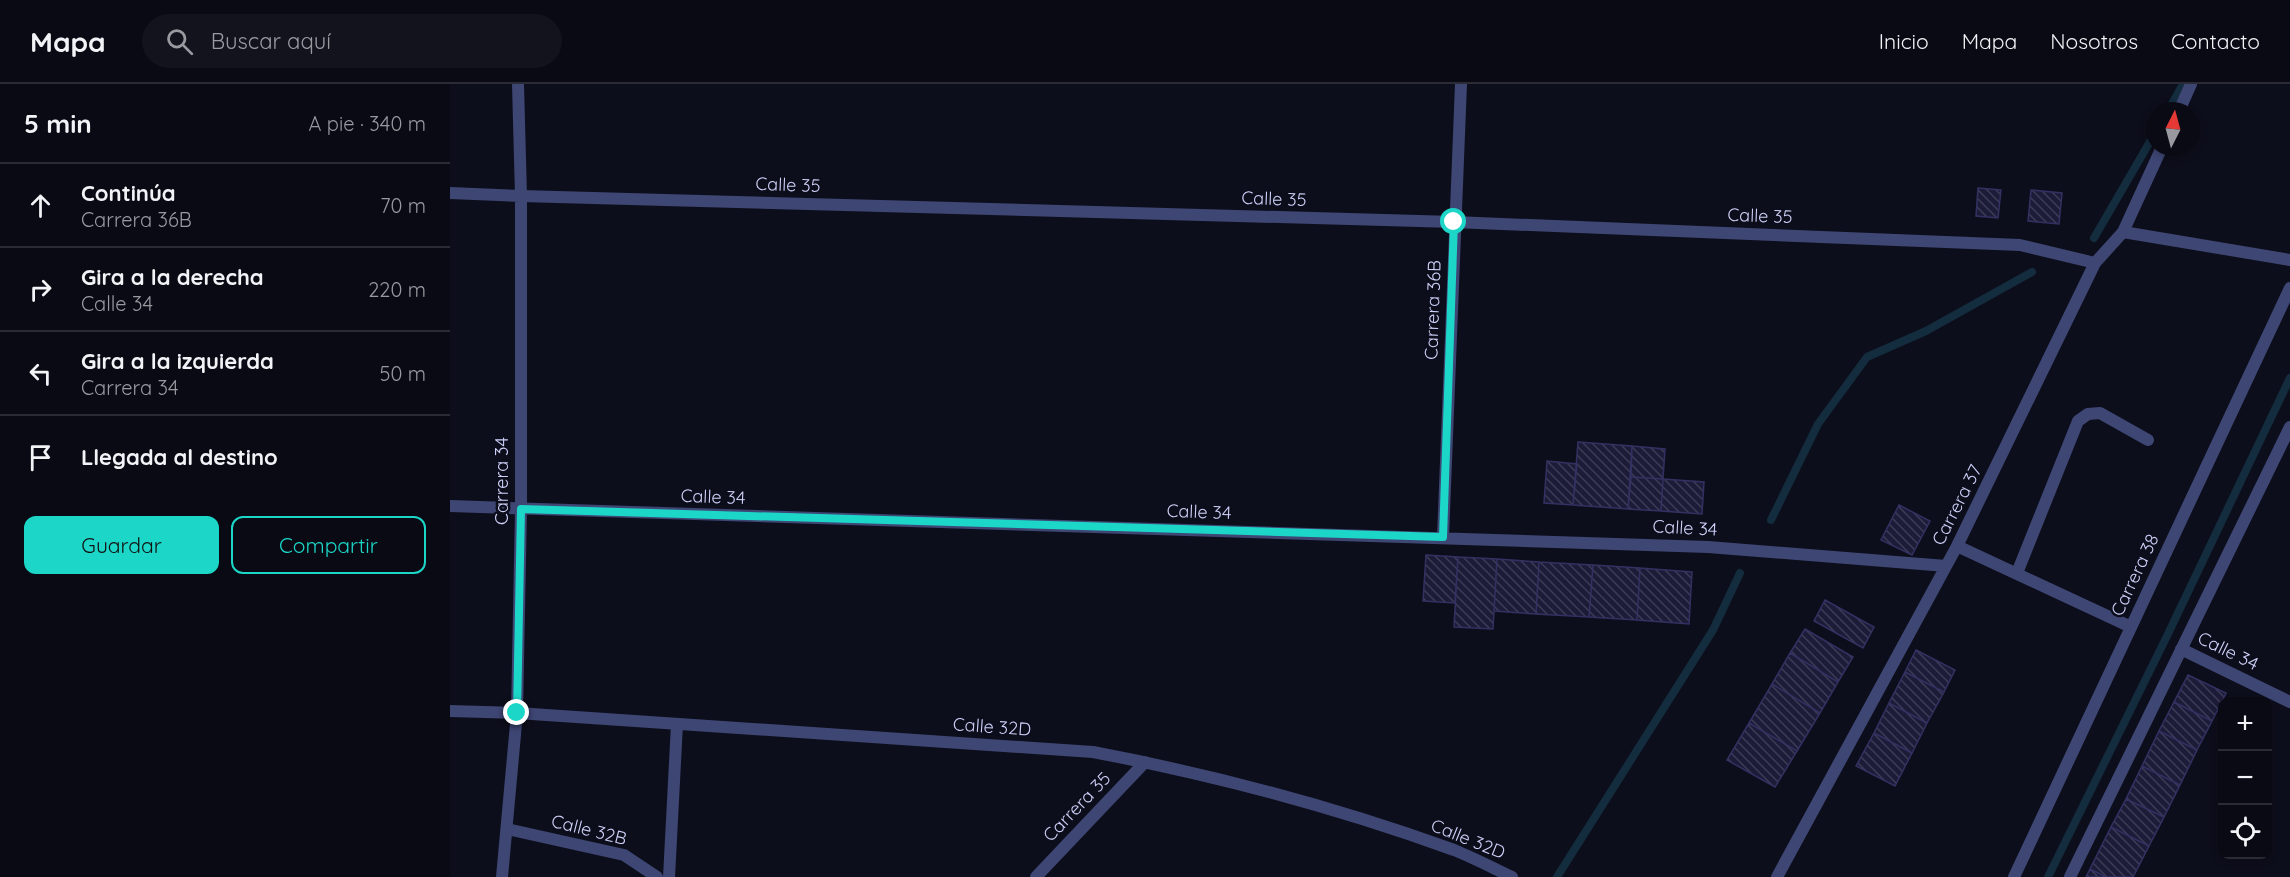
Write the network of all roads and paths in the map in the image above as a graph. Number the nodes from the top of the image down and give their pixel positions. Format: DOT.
graph roads {
  1 [pos="518,84"];
  2 [pos="1461,84"];
  3 [pos="2191,84"];
  4 [pos="2183,102"];
  5 [pos="2158,156"];
  6 [pos="450,193"];
  7 [pos="521,195"];
  8 [pos="1454,222"];
  9 [pos="2123,232"];
  10 [pos="2290,260"];
  11 [pos="2095,263"];
  12 [pos="2290,288"];
  13 [pos="2290,428"];
  14 [pos="2148,440"];
  15 [pos="450,506"];
  16 [pos="521,509"];
  17 [pos="1443,537"];
  18 [pos="1958,546"];
  19 [pos="1946,566"];
  20 [pos="2017,573"];
  21 [pos="2131,627"];
  22 [pos="2181,649"];
  23 [pos="2290,702"];
  24 [pos="450,711"];
  25 [pos="517,713"];
  26 [pos="677,724"];
  27 [pos="1145,762"];
  28 [pos="507,829"];
  29 [pos="502,877"];
  30 [pos="657,877"];
  31 [pos="669,877"];
  32 [pos="1036,877"];
  33 [pos="1512,877"];
  34 [pos="1777,877"];
  35 [pos="2013,877"];
  36 [pos="2070,877"];
  1 -- 7 [label="street, Carrera 34"];
  2 -- 8 [label="street, Carrera 36B"];
  3 -- 4 [label="street"];
  5 -- 9 [label="street, Carrera 37"];
  6 -- 7 [label="street, Calle 35"];
  7 -- 8 [label="street, Calle 35"];
  7 -- 16 [label="street, Carrera 34"];
  8 -- 11 [label="street, Calle 35"];
  8 -- 17 [label="street, Carrera 36B"];
  9 -- 10 [label="street"];
  9 -- 11 [label="street, Carrera 37"];
  11 -- 18 [label="street, Carrera 37"];
  12 -- 21 [label="street, Carrera 38"];
  13 -- 22 [label="street"];
  14 -- 20 [label="street"];
  15 -- 16 [label="street, Calle 34"];
  16 -- 17 [label="street, Calle 34"];
  16 -- 25 [label="street, Carrera 34"];
  17 -- 19 [label="street, Calle 34"];
  18 -- 19 [label="street, Carrera 37"];
  18 -- 20 [label="street"];
  19 -- 34 [label="street, Carrera 37"];
  20 -- 21 [label="street"];
  21 -- 35 [label="street, Carrera 38"];
  22 -- 23 [label="street, Calle 34"];
  22 -- 36 [label="street"];
  24 -- 25 [label="street, Calle 32D"];
  25 -- 26 [label="street, Calle 32D"];
  25 -- 28 [label="street, Carrera 34"];
  26 -- 27 [label="street, Calle 32D"];
  26 -- 31 [label="street"];
  27 -- 32 [label="street, Carrera 35"];
  27 -- 33 [label="street, Calle 32D"];
  28 -- 29 [label="street, Carrera 34"];
  28 -- 30 [label="street, Calle 32B"];
}
